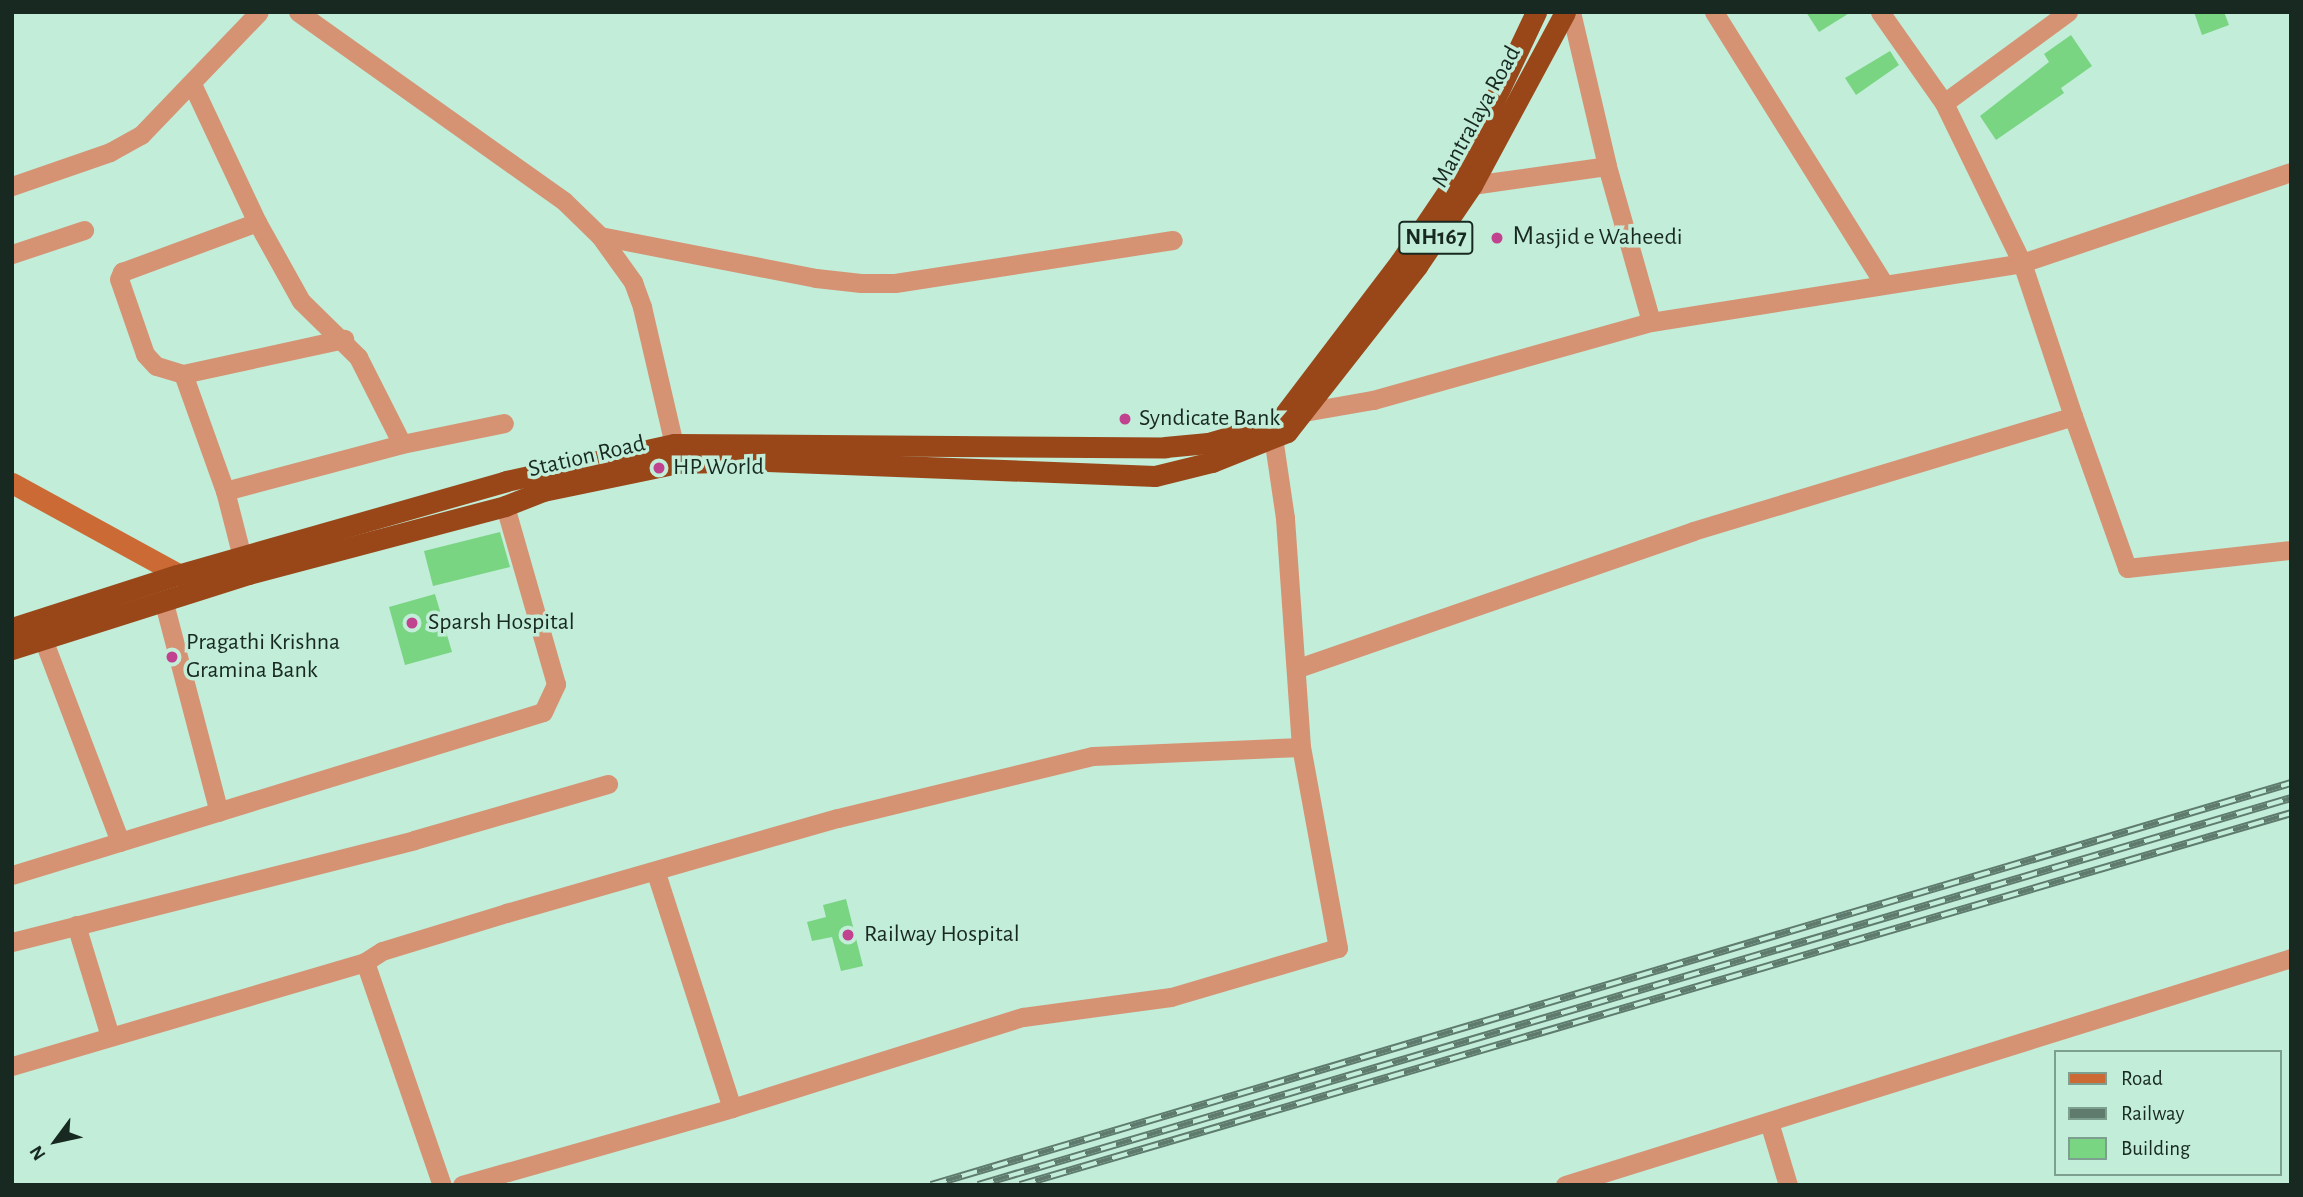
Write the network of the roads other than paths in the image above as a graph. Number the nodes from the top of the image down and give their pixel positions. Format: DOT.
graph roads {
  1 [pos="259,12"];
  2 [pos="298,12"];
  3 [pos="1536,12"];
  4 [pos="1565,12"];
  5 [pos="1571,12"];
  6 [pos="1714,12"];
  7 [pos="1880,12"];
  8 [pos="2068,12"];
  9 [pos="192,84"];
  10 [pos="1944,103"];
  11 [pos="1607,166"];
  12 [pos="2291,172"];
  13 [pos="12,186"];
  14 [pos="1472,186"];
  15 [pos="257,222"];
  16 [pos="84,230"];
  17 [pos="600,236"];
  18 [pos="1173,240"];
  19 [pos="12,254"];
  20 [pos="2022,263"];
  21 [pos="1883,282"];
  22 [pos="1651,322"];
  23 [pos="344,340"];
  24 [pos="183,374"];
  25 [pos="1304,412"];
  26 [pos="2073,416"];
  27 [pos="504,423"];
  28 [pos="1268,432"];
  29 [pos="402,444"];
  30 [pos="674,444"];
  31 [pos="12,483"];
  32 [pos="225,491"];
  33 [pos="505,506"];
  34 [pos="2291,550"];
  35 [pos="242,557"];
  36 [pos="177,575"];
  37 [pos="207,589"];
  38 [pos="164,603"];
  39 [pos="12,628"];
  40 [pos="43,639"];
  41 [pos="12,649"];
  42 [pos="1298,668"];
  43 [pos="1301,747"];
  44 [pos="608,784"];
  45 [pos="219,812"];
  46 [pos="120,842"];
  47 [pos="656,873"];
  48 [pos="12,875"];
  49 [pos="76,925"];
  50 [pos="12,942"];
  51 [pos="2291,958"];
  52 [pos="365,962"];
  53 [pos="110,1036"];
  54 [pos="12,1066"];
  55 [pos="732,1108"];
  56 [pos="1769,1122"];
  57 [pos="442,1185"];
  58 [pos="462,1185"];
  59 [pos="1565,1185"];
  60 [pos="1788,1185"];
  1 -- 9 [label="street"];
  2 -- 17 [label="street"];
  3 -- 28 [label="highway, Mantralaya Road / NH167"];
  4 -- 14 [label="highway, Mantralaya Road / NH167"];
  5 -- 11 [label="street"];
  6 -- 21 [label="street"];
  7 -- 10 [label="street"];
  8 -- 10 [label="street"];
  9 -- 13 [label="street"];
  9 -- 15 [label="street"];
  10 -- 20 [label="street"];
  11 -- 14 [label="street"];
  11 -- 22 [label="street"];
  12 -- 20 [label="street"];
  14 -- 25 [label="highway, Mantralaya Road / NH167"];
  15 -- 23 [label="street"];
  15 -- 24 [label="street"];
  16 -- 19 [label="street"];
  17 -- 18 [label="street"];
  17 -- 30 [label="street"];
  20 -- 21 [label="street"];
  20 -- 26 [label="street"];
  21 -- 22 [label="street"];
  22 -- 25 [label="street"];
  23 -- 24 [label="street"];
  23 -- 29 [label="street"];
  24 -- 32 [label="street"];
  25 -- 28 [label="highway, Mantralaya Road / NH167"];
  26 -- 34 [label="street"];
  26 -- 42 [label="street"];
  27 -- 29 [label="street"];
  28 -- 30 [label="highway, Station Road / NH167"];
  28 -- 33 [label="highway, Station Road / NH167"];
  28 -- 42 [label="street"];
  29 -- 32 [label="street"];
  30 -- 35 [label="highway, Station Road / NH167"];
  31 -- 36 [label="main road"];
  32 -- 35 [label="street"];
  33 -- 37 [label="highway, Station Road / NH167"];
  33 -- 45 [label="street"];
  35 -- 36 [label="highway, Station Road / NH167"];
  36 -- 37 [label="main road"];
  36 -- 39 [label="highway, Station Road / NH167"];
  37 -- 38 [label="highway, Station Road / NH167"];
  38 -- 40 [label="highway, Station Road / NH167"];
  38 -- 45 [label="street"];
  40 -- 41 [label="highway, Station Road / NH167"];
  40 -- 46 [label="street"];
  42 -- 43 [label="street"];
  43 -- 47 [label="street"];
  43 -- 55 [label="street"];
  44 -- 49 [label="street"];
  45 -- 46 [label="street"];
  46 -- 48 [label="street"];
  47 -- 52 [label="street"];
  47 -- 55 [label="street"];
  49 -- 50 [label="street"];
  49 -- 53 [label="street"];
  51 -- 56 [label="street"];
  52 -- 53 [label="street"];
  52 -- 57 [label="street"];
  53 -- 54 [label="street"];
  55 -- 58 [label="street"];
  56 -- 59 [label="street"];
  56 -- 60 [label="street"];
}
